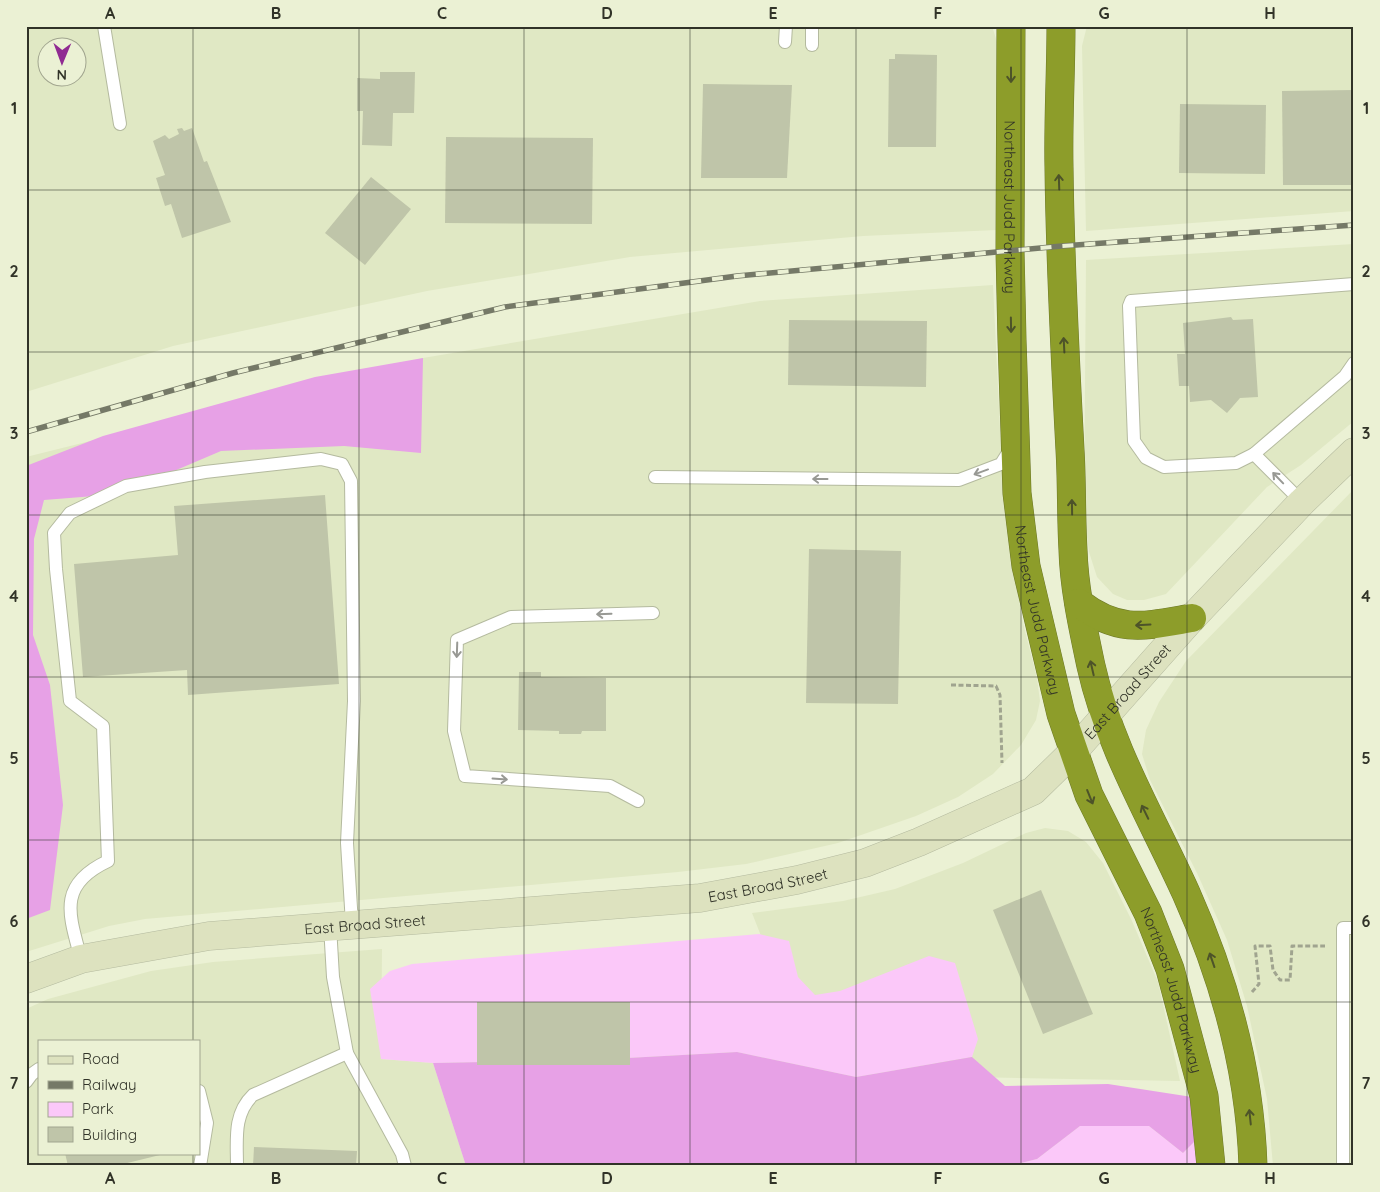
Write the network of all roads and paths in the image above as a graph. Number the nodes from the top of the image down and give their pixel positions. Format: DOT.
graph roads {
  1 [pos="104,26"];
  2 [pos="786,26"];
  3 [pos="812,26"];
  4 [pos="1011,26"];
  5 [pos="1061,26"];
  6 [pos="785,42"];
  7 [pos="812,45"];
  8 [pos="120,124"];
  9 [pos="1354,284"];
  10 [pos="1354,363"];
  11 [pos="1015,441"];
  12 [pos="1354,452"];
  13 [pos="1254,454"];
  14 [pos="655,477"];
  15 [pos="1302,502"];
  16 [pos="1079,602"];
  17 [pos="653,613"];
  18 [pos="1192,618"];
  19 [pos="951,685"];
  20 [pos="1104,715"];
  21 [pos="1074,751"];
  22 [pos="1002,762"];
  23 [pos="638,801"];
  24 [pos="341,925"];
  25 [pos="1354,928"];
  26 [pos="1343,947"];
  27 [pos="81,960"];
  28 [pos="26,979"];
  29 [pos="1252,992"];
  30 [pos="347,1053"];
  31 [pos="38,1070"];
  32 [pos="26,1082"];
  33 [pos="200,1095"];
  34 [pos="200,1166"];
  35 [pos="236,1166"];
  36 [pos="405,1166"];
  37 [pos="1211,1166"];
  38 [pos="1253,1166"];
  39 [pos="1343,1166"];
  1 -- 8 [label="lane"];
  2 -- 6 [label="lane"];
  3 -- 7 [label="lane"];
  4 -- 11 [label="highway, Northeast Judd Parkway, one-way"];
  16 -- 5 [label="highway, one-way"];
  9 -- 13 [label="lane"];
  10 -- 13 [label="lane"];
  11 -- 14 [label="lane, one-way"];
  11 -- 21 [label="highway, Northeast Judd Parkway"];
  12 -- 15 [label="main road, East Broad Street"];
  15 -- 13 [label="lane, one-way"];
  15 -- 18 [label="main road, East Broad Street"];
  18 -- 16 [label="highway, one-way"];
  20 -- 16 [label="highway, one-way"];
  17 -- 23 [label="lane, one-way"];
  18 -- 20 [label="main road, East Broad Street"];
  19 -- 22 [label="path"];
  20 -- 21 [label="main road, East Broad Street"];
  38 -- 20 [label="highway, one-way"];
  21 -- 24 [label="main road, East Broad Street"];
  21 -- 37 [label="highway, Northeast Judd Parkway, one-way"];
  24 -- 27 [label="main road, East Broad Street"];
  24 -- 27 [label="lane"];
  24 -- 30 [label="lane"];
  25 -- 26 [label="lane"];
  26 -- 29 [label="path"];
  26 -- 39 [label="lane"];
  27 -- 28 [label="main road, East Broad Street"];
  30 -- 35 [label="lane"];
  30 -- 36 [label="lane"];
  31 -- 32 [label="lane"];
  33 -- 34 [label="lane"];
}
